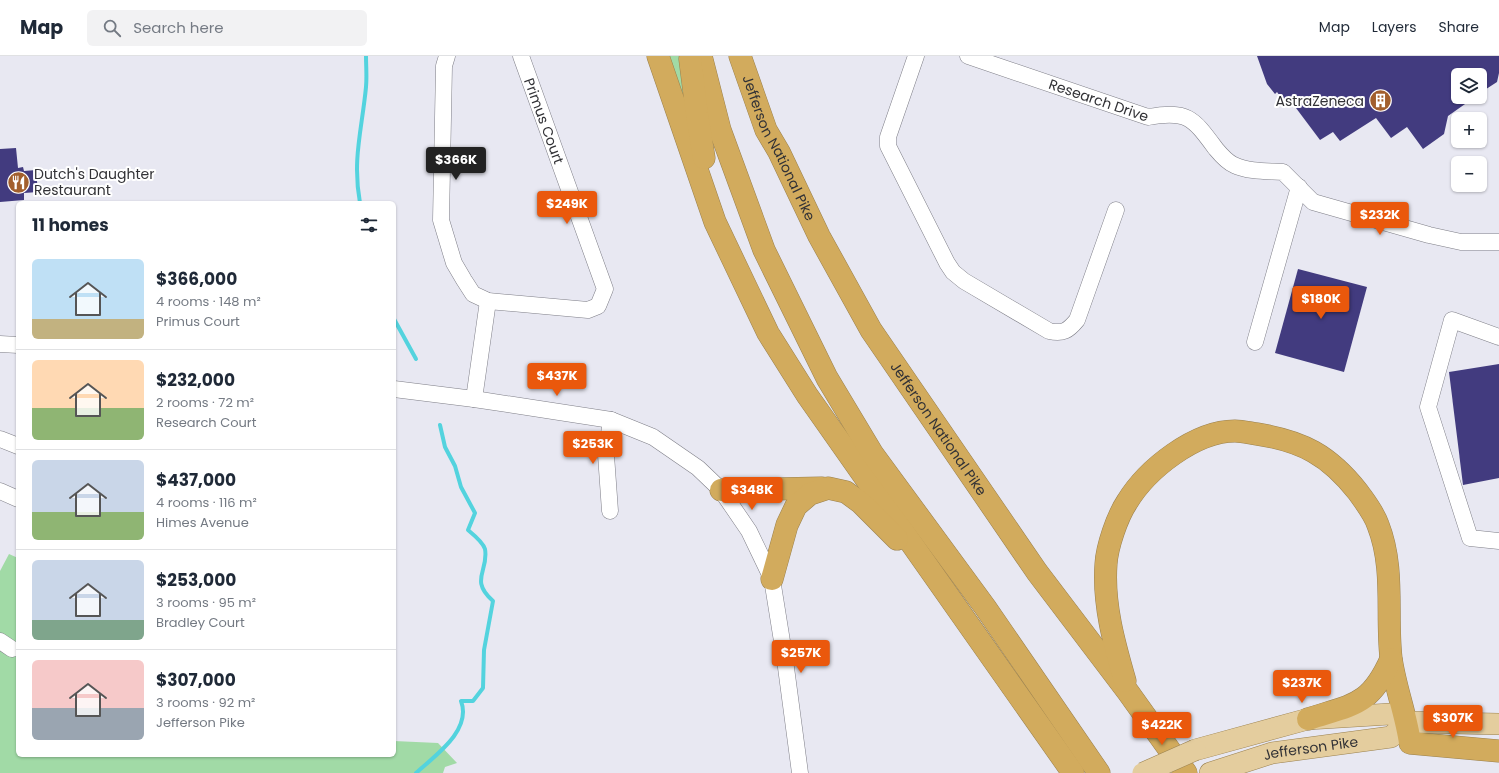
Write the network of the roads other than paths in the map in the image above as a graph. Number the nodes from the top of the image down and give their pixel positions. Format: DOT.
graph roads {
  1 [pos="447,56"];
  2 [pos="521,56"];
  3 [pos="658,56"];
  4 [pos="690,56"];
  5 [pos="701,56"];
  6 [pos="740,56"];
  7 [pos="754,56"];
  8 [pos="916,56"];
  9 [pos="968,56"];
  10 [pos="779,152"];
  11 [pos="1298,187"];
  12 [pos="1116,210"];
  13 [pos="715,222"];
  14 [pos="1499,242"];
  15 [pos="488,301"];
  16 [pos="1499,337"];
  17 [pos="1255,342"];
  18 [pos="0,344"];
  19 [pos="16,345"];
  20 [pos="396,390"];
  21 [pos="474,399"];
  22 [pos="611,420"];
  23 [pos="0,438"];
  24 [pos="16,445"];
  25 [pos="828,488"];
  26 [pos="721,490"];
  27 [pos="0,491"];
  28 [pos="16,499"];
  29 [pos="610,511"];
  30 [pos="1499,541"];
  31 [pos="772,579"];
  32 [pos="942,584"];
  33 [pos="1391,659"];
  34 [pos="1128,692"];
  35 [pos="1308,719"];
  36 [pos="1408,722"];
  37 [pos="1499,724"];
  38 [pos="1499,751"];
  39 [pos="800,773"];
  40 [pos="1073,773"];
  41 [pos="1099,773"];
  42 [pos="1143,773"];
  43 [pos="1186,773"];
  44 [pos="1210,773"];
  1 -- 15 [label="street, Primus Court"];
  2 -- 15 [label="street, Primus Court"];
  3 -- 13 [label="highway"];
  4 -- 13 [label="highway"];
  5 -- 41 [label="highway"];
  6 -- 10 [label="highway, Jefferson National Pike"];
  7 -- 10 [label="highway"];
  8 -- 12 [label="street"];
  9 -- 11 [label="street, Research Drive"];
  10 -- 34 [label="highway, Jefferson National Pike"];
  11 -- 14 [label="street"];
  11 -- 17 [label="street"];
  13 -- 32 [label="highway"];
  15 -- 21 [label="street"];
  16 -- 30 [label="street"];
  18 -- 19 [label="street"];
  20 -- 21 [label="street"];
  21 -- 22 [label="street"];
  22 -- 26 [label="street"];
  22 -- 29 [label="street"];
  23 -- 24 [label="street"];
  25 -- 26 [label="highway"];
  25 -- 31 [label="highway"];
  25 -- 32 [label="highway"];
  26 -- 31 [label="street"];
  27 -- 28 [label="street"];
  31 -- 39 [label="street"];
  32 -- 40 [label="highway"];
  33 -- 34 [label="highway"];
  33 -- 35 [label="highway"];
  33 -- 36 [label="highway"];
  34 -- 43 [label="highway, Jefferson National Pike"];
  35 -- 36 [label="main road, Jefferson Pike"];
  35 -- 42 [label="main road, Jefferson Pike, bridge"];
  36 -- 37 [label="main road, Jefferson Pike"];
  36 -- 38 [label="highway"];
  36 -- 44 [label="main road, Jefferson Pike"];
}
